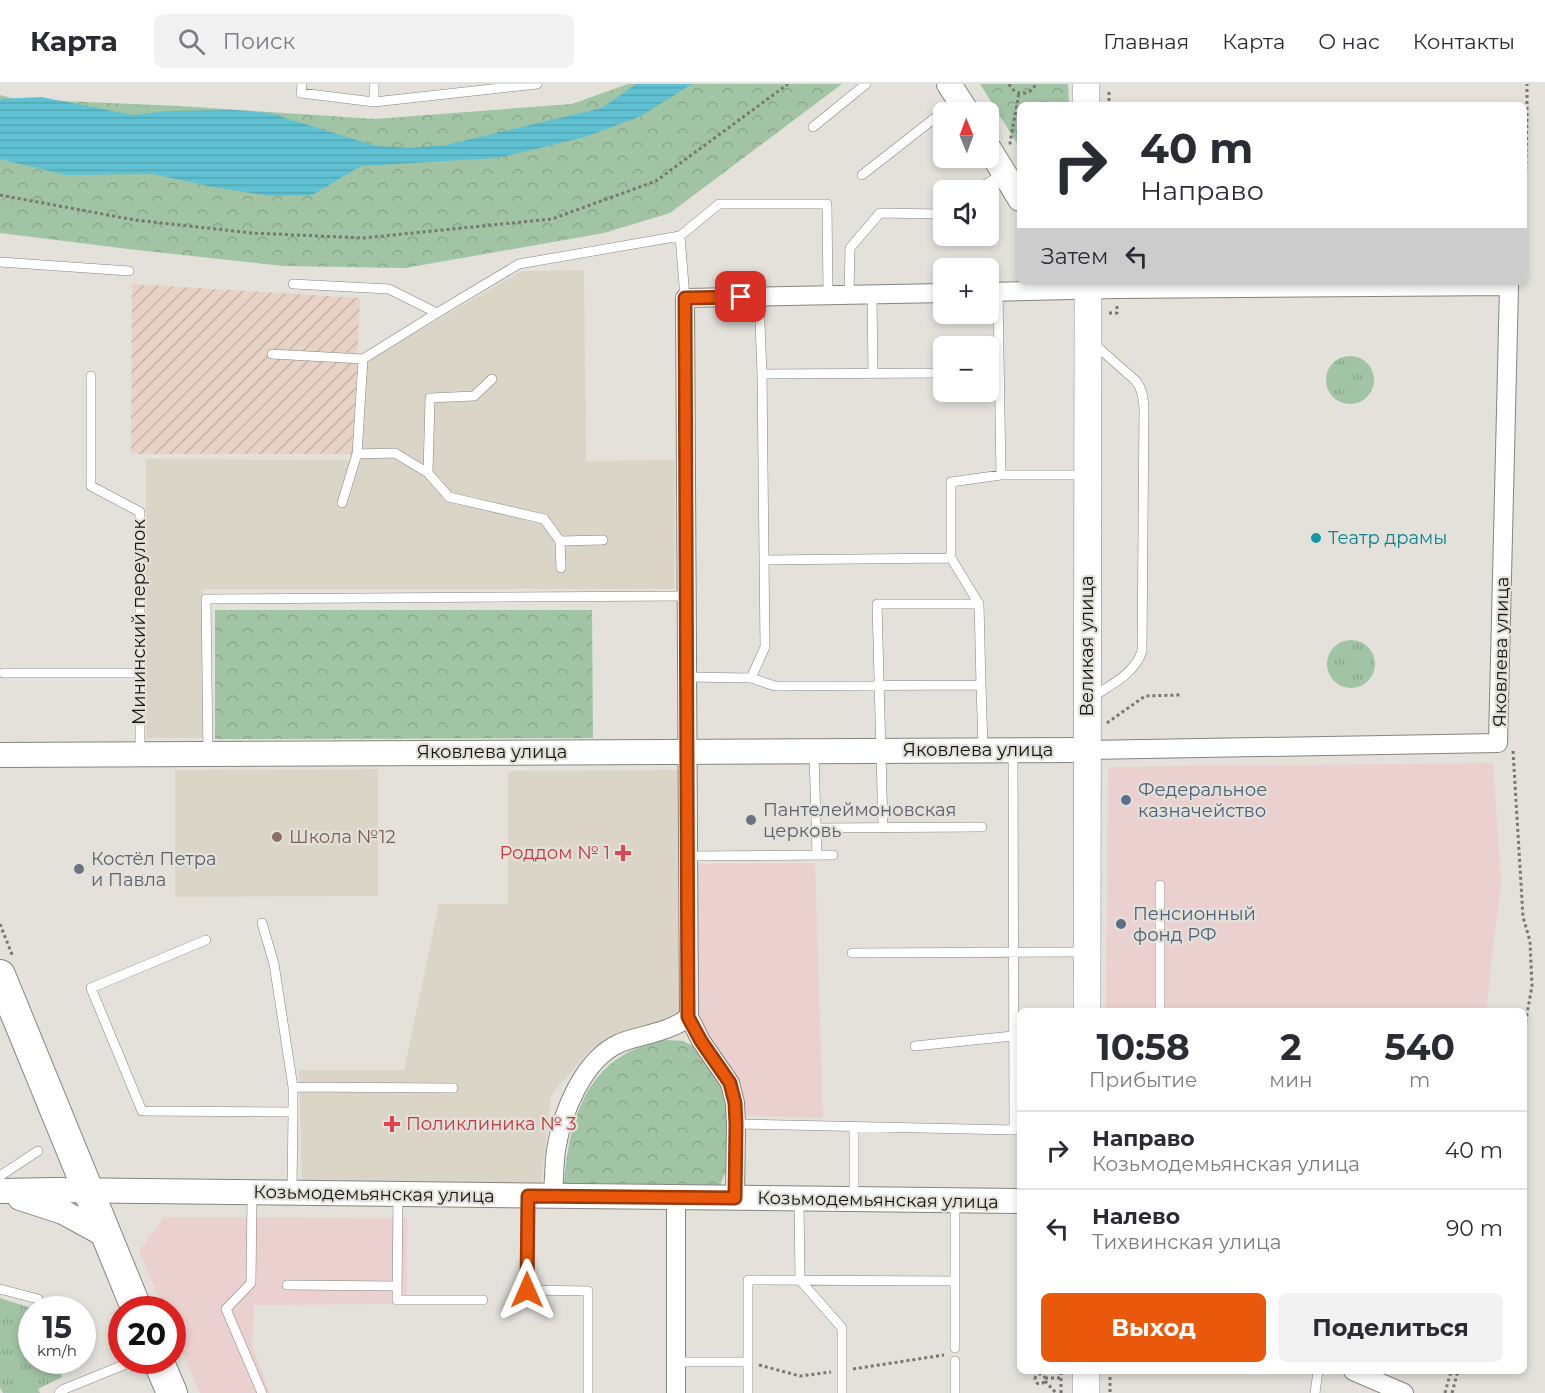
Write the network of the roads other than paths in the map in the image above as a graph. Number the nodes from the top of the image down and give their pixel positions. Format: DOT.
graph roads {
  1 [pos="302,84"];
  2 [pos="374,84"];
  3 [pos="537,84"];
  4 [pos="866,84"];
  5 [pos="1086,84"];
  6 [pos="958,99"];
  7 [pos="374,102"];
  8 [pos="1086,102"];
  9 [pos="813,128"];
  10 [pos="999,154"];
  11 [pos="1010,162"];
  12 [pos="862,175"];
  13 [pos="988,180"];
  14 [pos="1017,188"];
  15 [pos="933,214"];
  16 [pos="680,236"];
  17 [pos="0,262"];
  18 [pos="129,271"];
  19 [pos="293,284"];
  20 [pos="1044,286"];
  21 [pos="1088,286"];
  22 [pos="999,291"];
  23 [pos="933,293"];
  24 [pos="872,294"];
  25 [pos="828,295"];
  26 [pos="849,295"];
  27 [pos="759,297"];
  28 [pos="685,298"];
  29 [pos="437,313"];
  30 [pos="1089,340"];
  31 [pos="272,354"];
  32 [pos="363,359"];
  33 [pos="933,373"];
  34 [pos="762,374"];
  35 [pos="873,374"];
  36 [pos="90,376"];
  37 [pos="492,379"];
  38 [pos="996,402"];
  39 [pos="357,454"];
  40 [pos="428,473"];
  41 [pos="1001,475"];
  42 [pos="1088,475"];
  43 [pos="342,502"];
  44 [pos="560,540"];
  45 [pos="603,540"];
  46 [pos="951,558"];
  47 [pos="764,560"];
  48 [pos="561,568"];
  49 [pos="561,586"];
  50 [pos="687,596"];
  51 [pos="561,597"];
  52 [pos="979,604"];
  53 [pos="3,673"];
  54 [pos="140,673"];
  55 [pos="687,677"];
  56 [pos="751,678"];
  57 [pos="981,685"];
  58 [pos="879,686"];
  59 [pos="1087,725"];
  60 [pos="814,751"];
  61 [pos="880,751"];
  62 [pos="983,751"];
  63 [pos="1013,751"];
  64 [pos="687,752"];
  65 [pos="140,753"];
  66 [pos="208,753"];
  67 [pos="0,755"];
  68 [pos="982,827"];
  69 [pos="816,828"];
  70 [pos="883,828"];
  71 [pos="817,855"];
  72 [pos="833,855"];
  73 [pos="688,856"];
  74 [pos="1160,885"];
  75 [pos="262,923"];
  76 [pos="206,940"];
  77 [pos="1013,952"];
  78 [pos="1086,952"];
  79 [pos="852,953"];
  80 [pos="0,975"];
  81 [pos="1087,1008"];
  82 [pos="1160,1008"];
  83 [pos="688,1017"];
  84 [pos="1013,1036"];
  85 [pos="915,1046"];
  86 [pos="293,1087"];
  87 [pos="453,1088"];
  88 [pos="293,1112"];
  89 [pos="736,1124"];
  90 [pos="855,1127"];
  91 [pos="38,1151"];
  92 [pos="0,1176"];
  93 [pos="88,1191"];
  94 [pos="0,1192"];
  95 [pos="252,1193"];
  96 [pos="292,1194"];
  97 [pos="398,1195"];
  98 [pos="528,1196"];
  99 [pos="553,1196"];
  100 [pos="676,1198"];
  101 [pos="735,1198"];
  102 [pos="799,1199"];
  103 [pos="854,1199"];
  104 [pos="954,1200"];
  105 [pos="1017,1201"];
  106 [pos="107,1236"];
  107 [pos="800,1280"];
  108 [pos="955,1281"];
  109 [pos="287,1285"];
  110 [pos="397,1286"];
  111 [pos="0,1289"];
  112 [pos="27,1296"];
  113 [pos="131,1296"];
  114 [pos="483,1300"];
  115 [pos="955,1348"];
  116 [pos="955,1360"];
  117 [pos="676,1362"];
  118 [pos="748,1362"];
  119 [pos="108,1371"];
  120 [pos="164,1374"];
  121 [pos="1074,1374"];
  122 [pos="1318,1374"];
  123 [pos="1360,1374"];
  124 [pos="59,1393"];
  125 [pos="172,1393"];
  126 [pos="262,1393"];
  127 [pos="588,1393"];
  128 [pos="676,1393"];
  129 [pos="748,1393"];
  130 [pos="842,1393"];
  131 [pos="955,1393"];
  132 [pos="1086,1393"];
  133 [pos="1315,1393"];
  134 [pos="1404,1393"];
  1 -- 7 [label="lane"];
  2 -- 7 [label="lane"];
  3 -- 7 [label="lane"];
  4 -- 9 [label="lane"];
  5 -- 8 [label="main road"];
  6 -- 12 [label="lane"];
  10 -- 11 [label="street"];
  11 -- 13 [label="lane"];
  11 -- 14 [label="street"];
  15 -- 26 [label="lane"];
  16 -- 25 [label="lane"];
  16 -- 28 [label="lane"];
  16 -- 29 [label="lane"];
  17 -- 18 [label="lane"];
  19 -- 29 [label="lane"];
  20 -- 21 [label="street"];
  20 -- 22 [label="street"];
  21 -- 30 [label="main road, Великая улица"];
  21 -- 59 [label="street, Яковлева улица"];
  23 -- 24 [label="street"];
  24 -- 26 [label="street"];
  24 -- 35 [label="lane"];
  25 -- 26 [label="street"];
  25 -- 27 [label="street"];
  27 -- 28 [label="street"];
  27 -- 34 [label="lane"];
  28 -- 50 [label="street"];
  29 -- 32 [label="lane"];
  30 -- 42 [label="main road, Великая улица"];
  30 -- 59 [label="lane"];
  31 -- 32 [label="lane"];
  32 -- 39 [label="lane"];
  33 -- 35 [label="lane"];
  34 -- 35 [label="lane"];
  34 -- 47 [label="lane"];
  36 -- 54 [label="lane, Мининский переулок"];
  37 -- 40 [label="lane"];
  38 -- 41 [label="lane"];
  39 -- 40 [label="lane"];
  39 -- 43 [label="lane"];
  40 -- 44 [label="lane"];
  41 -- 42 [label="lane"];
  41 -- 46 [label="lane"];
  42 -- 59 [label="main road, Великая улица"];
  44 -- 45 [label="lane"];
  44 -- 48 [label="lane"];
  46 -- 47 [label="lane"];
  46 -- 52 [label="lane"];
  47 -- 56 [label="lane"];
  49 -- 51 [label="lane"];
  50 -- 51 [label="lane"];
  50 -- 55 [label="street"];
  51 -- 66 [label="lane"];
  52 -- 57 [label="lane"];
  52 -- 58 [label="lane"];
  53 -- 54 [label="lane"];
  54 -- 65 [label="lane, Мининский переулок"];
  55 -- 56 [label="lane"];
  55 -- 64 [label="street"];
  56 -- 58 [label="lane"];
  57 -- 58 [label="lane"];
  57 -- 62 [label="lane"];
  58 -- 61 [label="lane"];
  59 -- 63 [label="street, Яковлева улица"];
  59 -- 78 [label="main road, Великая улица"];
  60 -- 61 [label="street, Яковлева улица"];
  60 -- 64 [label="street, Яковлева улица"];
  60 -- 69 [label="lane"];
  61 -- 62 [label="street, Яковлева улица"];
  61 -- 70 [label="lane"];
  62 -- 63 [label="street, Яковлева улица"];
  63 -- 77 [label="lane"];
  64 -- 66 [label="street, Яковлева улица"];
  64 -- 73 [label="street"];
  65 -- 66 [label="street, Яковлева улица"];
  65 -- 67 [label="street, Яковлева улица"];
  68 -- 70 [label="lane"];
  69 -- 70 [label="lane"];
  69 -- 71 [label="lane"];
  71 -- 72 [label="lane"];
  71 -- 73 [label="lane"];
  73 -- 83 [label="street"];
  74 -- 82 [label="lane"];
  75 -- 86 [label="lane"];
  76 -- 88 [label="lane"];
  77 -- 78 [label="lane"];
  77 -- 79 [label="lane"];
  77 -- 84 [label="lane"];
  78 -- 81 [label="main road, Великая улица"];
  80 -- 93 [label="main road"];
  83 -- 89 [label="street"];
  83 -- 99 [label="street"];
  84 -- 85 [label="lane"];
  84 -- 90 [label="lane"];
  86 -- 87 [label="lane"];
  86 -- 88 [label="lane"];
  88 -- 96 [label="lane"];
  89 -- 90 [label="lane"];
  89 -- 101 [label="street"];
  90 -- 103 [label="lane"];
  91 -- 92 [label="lane"];
  93 -- 94 [label="street, Козьмодемьянская улица"];
  93 -- 95 [label="street, Козьмодемьянская улица"];
  93 -- 106 [label="main road"];
  94 -- 106 [label="street"];
  95 -- 96 [label="street, Козьмодемьянская улица"];
  95 -- 126 [label="lane"];
  96 -- 97 [label="street, Козьмодемьянская улица"];
  97 -- 98 [label="street, Козьмодемьянская улица"];
  97 -- 110 [label="lane"];
  98 -- 99 [label="street, Козьмодемьянская улица"];
  98 -- 127 [label="lane"];
  99 -- 100 [label="street, Козьмодемьянская улица"];
  100 -- 101 [label="street, Козьмодемьянская улица"];
  100 -- 117 [label="street"];
  101 -- 102 [label="street, Козьмодемьянская улица"];
  102 -- 103 [label="street, Козьмодемьянская улица"];
  102 -- 107 [label="lane"];
  103 -- 104 [label="street, Козьмодемьянская улица"];
  104 -- 105 [label="street, Козьмодемьянская улица"];
  104 -- 108 [label="lane"];
  106 -- 113 [label="main road"];
  107 -- 108 [label="lane"];
  107 -- 118 [label="lane"];
  107 -- 130 [label="lane"];
  108 -- 115 [label="lane"];
  109 -- 110 [label="lane"];
  110 -- 114 [label="lane"];
  111 -- 112 [label="lane"];
  116 -- 131 [label="lane"];
  117 -- 118 [label="lane"];
  117 -- 128 [label="street"];
  118 -- 129 [label="lane"];
  119 -- 124 [label="lane"];
  120 -- 125 [label="main road"];
  121 -- 132 [label="main road"];
  122 -- 133 [label="lane"];
  123 -- 134 [label="street"];
}
